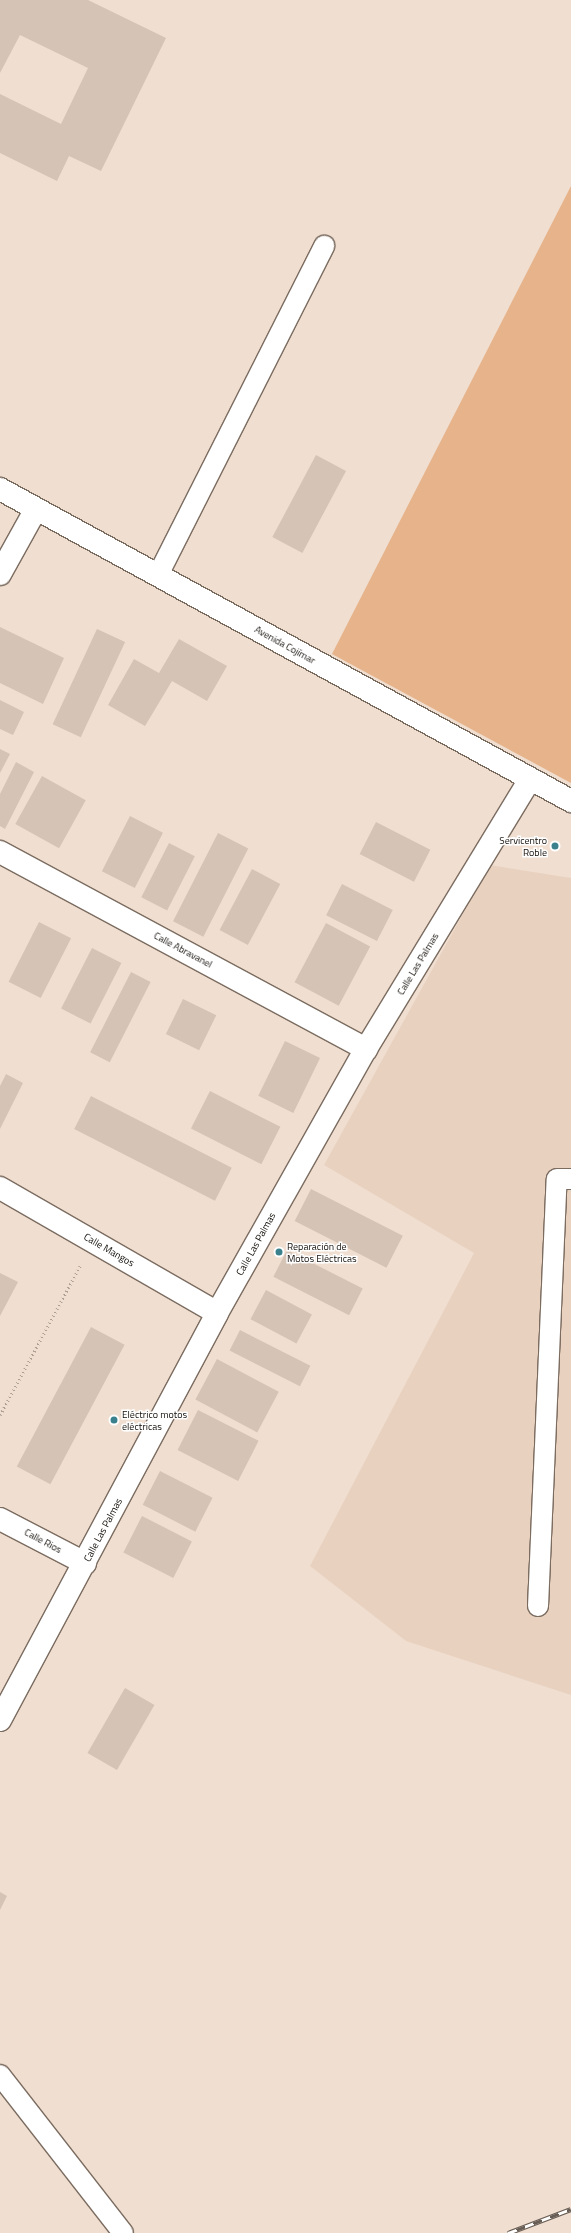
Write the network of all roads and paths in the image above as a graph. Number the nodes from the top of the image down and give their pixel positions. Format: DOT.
graph roads {
  1 [pos="324,246"];
  2 [pos="0,489"];
  3 [pos="36,509"];
  4 [pos="0,574"];
  5 [pos="158,575"];
  6 [pos="530,779"];
  7 [pos="571,801"];
  8 [pos="0,852"];
  9 [pos="366,1049"];
  10 [pos="571,1179"];
  11 [pos="0,1188"];
  12 [pos="93,1241"];
  13 [pos="217,1313"];
  14 [pos="0,1415"];
  15 [pos="0,1519"];
  16 [pos="85,1563"];
  17 [pos="538,1606"];
  18 [pos="0,1720"];
  19 [pos="0,2075"];
  20 [pos="123,2233"];
  1 -- 5 [label="lane"];
  2 -- 3 [label="street, Avenida Cojímar"];
  3 -- 4 [label="street"];
  3 -- 5 [label="street, Avenida Cojímar"];
  5 -- 6 [label="street, Avenida Cojímar"];
  6 -- 7 [label="street, Avenida Cojímar"];
  6 -- 9 [label="street, Calle Las Palmas"];
  8 -- 9 [label="street, Calle Abravanel"];
  9 -- 13 [label="street, Calle Las Palmas"];
  10 -- 17 [label="lane"];
  11 -- 12 [label="street, Calle Mangos"];
  12 -- 13 [label="street, Calle Mangos"];
  12 -- 14 [label="path"];
  13 -- 16 [label="street, Calle Las Palmas"];
  15 -- 16 [label="street, Calle Rios"];
  16 -- 18 [label="street, Calle Las Palmas"];
  19 -- 20 [label="lane"];
}
